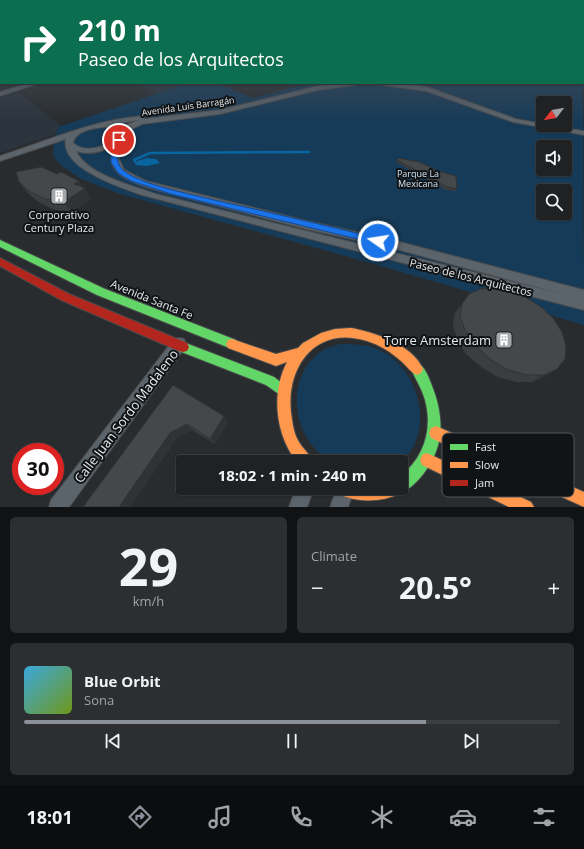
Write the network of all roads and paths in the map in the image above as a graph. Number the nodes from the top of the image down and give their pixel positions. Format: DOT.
graph roads {
  1 [pos="33,84"];
  2 [pos="321,84"];
  3 [pos="348,84"];
  4 [pos="394,84"];
  5 [pos="416,84"];
  6 [pos="0,94"];
  7 [pos="242,106"];
  8 [pos="516,119"];
  9 [pos="536,122"];
  10 [pos="96,126"];
  11 [pos="572,127"];
  12 [pos="584,129"];
  13 [pos="584,133"];
  14 [pos="75,134"];
  15 [pos="120,138"];
  16 [pos="70,145"];
  17 [pos="0,159"];
  18 [pos="0,163"];
  19 [pos="305,230"];
  20 [pos="0,243"];
  21 [pos="0,262"];
  22 [pos="584,295"];
  23 [pos="584,305"];
  24 [pos="179,344"];
  25 [pos="300,353"];
  26 [pos="283,391"];
  27 [pos="436,433"];
  28 [pos="442,436"];
  29 [pos="301,455"];
  30 [pos="427,460"];
  31 [pos="442,467"];
  32 [pos="408,481"];
  33 [pos="302,495"];
  34 [pos="574,495"];
  35 [pos="505,497"];
  36 [pos="584,500"];
  37 [pos="58,507"];
  38 [pos="298,507"];
  39 [pos="526,507"];
  1 -- 6 [label="street"];
  2 -- 7 [label="street, Avenida Luis Barragán"];
  3 -- 7 [label="street, Avenida Luis Barragán"];
  4 -- 8 [label="street"];
  5 -- 8 [label="street"];
  7 -- 10 [label="street, Avenida Luis Barragán"];
  7 -- 15 [label="street, Avenida Luis Barragán"];
  8 -- 9 [label="street"];
  8 -- 13 [label="street"];
  10 -- 14 [label="street"];
  10 -- 15 [label="street"];
  11 -- 12 [label="street"];
  14 -- 16 [label="street"];
  14 -- 17 [label="street"];
  15 -- 16 [label="street, Avenida Luis Barragán"];
  15 -- 19 [label="street, Paseo de los Arquitectos"];
  16 -- 18 [label="street"];
  16 -- 19 [label="street, Paseo de los Arquitectos"];
  19 -- 22 [label="street, Paseo de los Arquitectos"];
  19 -- 23 [label="street, Paseo de los Arquitectos"];
  20 -- 25 [label="street, Avenida Santa Fe"];
  21 -- 24 [label="street"];
  24 -- 26 [label="street"];
  24 -- 37 [label="street, Calle Juan Sordo Madaleno"];
  25 -- 26 [label="street"];
  25 -- 27 [label="street"];
  26 -- 29 [label="street"];
  27 -- 28 [label="street"];
  27 -- 30 [label="street"];
  30 -- 31 [label="street"];
  30 -- 32 [label="street"];
  33 -- 38 [label="street"];
  34 -- 36 [label="street"];
  35 -- 39 [label="street"];
}
